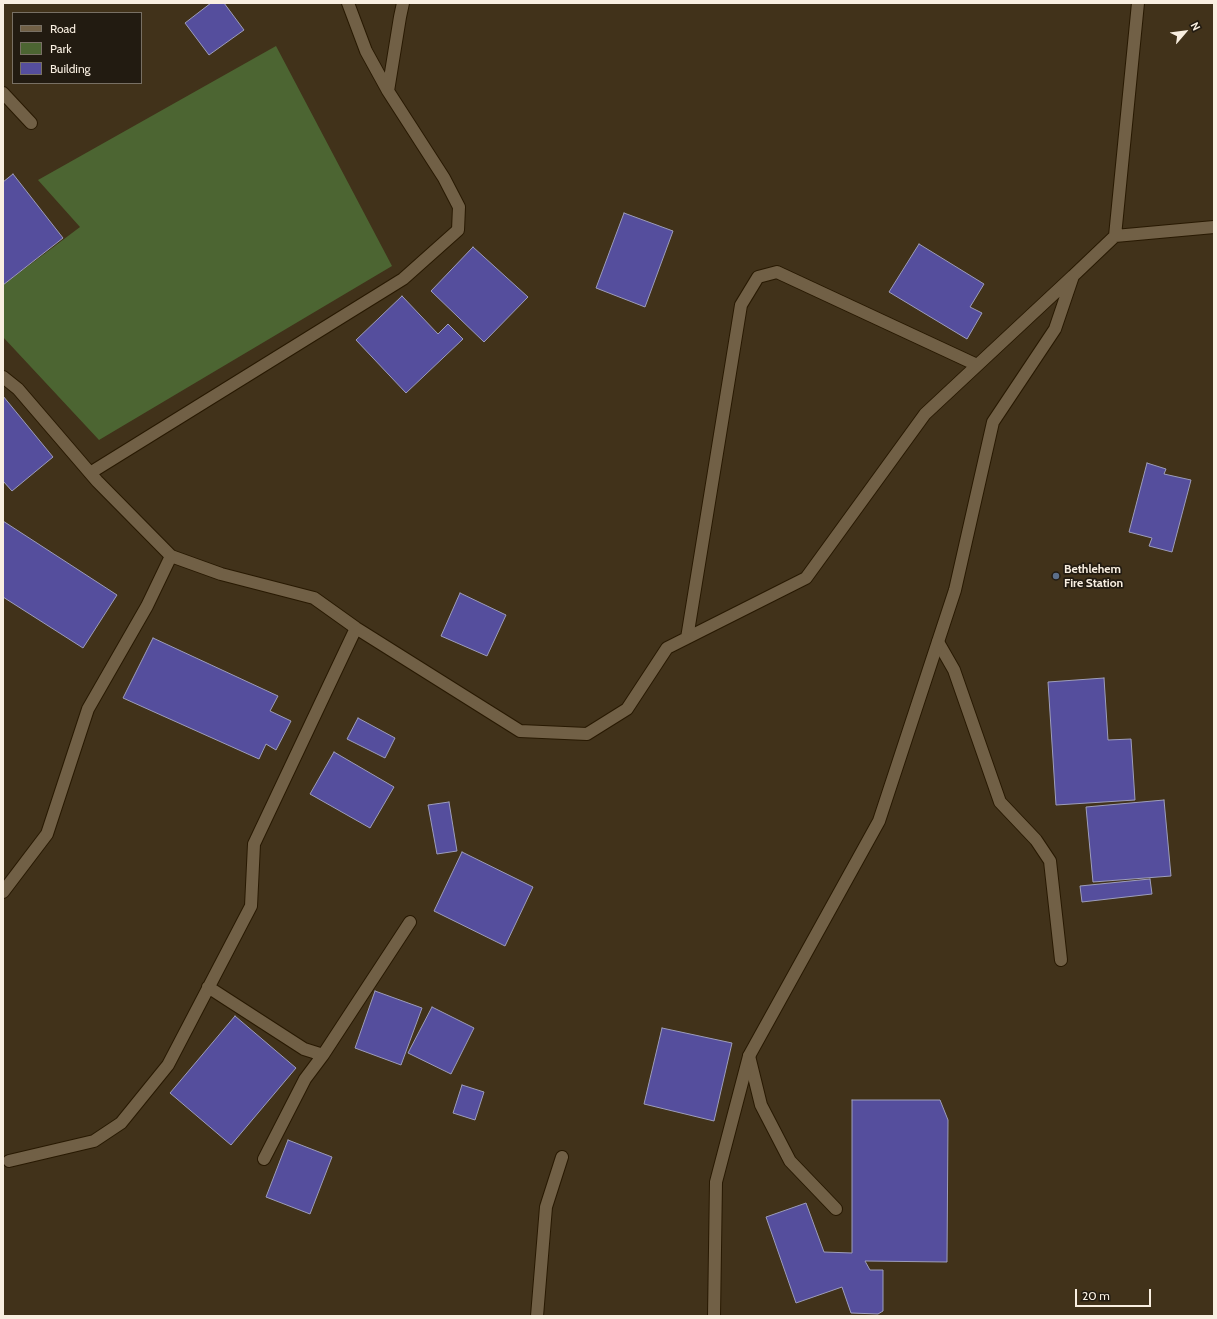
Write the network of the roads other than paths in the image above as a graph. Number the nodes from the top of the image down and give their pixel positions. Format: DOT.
graph roads {
  1 [pos="348,3"];
  2 [pos="403,3"];
  3 [pos="1138,3"];
  4 [pos="388,91"];
  5 [pos="3,93"];
  6 [pos="31,124"];
  7 [pos="1214,227"];
  8 [pos="1114,236"];
  9 [pos="1073,276"];
  10 [pos="977,365"];
  11 [pos="3,377"];
  12 [pos="90,472"];
  13 [pos="171,556"];
  14 [pos="356,628"];
  15 [pos="687,638"];
  16 [pos="938,642"];
  17 [pos="3,892"];
  18 [pos="410,922"];
  19 [pos="1061,960"];
  20 [pos="208,987"];
  21 [pos="322,1055"];
  22 [pos="749,1056"];
  23 [pos="562,1157"];
  24 [pos="264,1159"];
  25 [pos="9,1161"];
  26 [pos="836,1208"];
  27 [pos="537,1316"];
  28 [pos="714,1316"];
  1 -- 4 [label="street"];
  2 -- 4 [label="street"];
  3 -- 8 [label="street"];
  4 -- 12 [label="street"];
  5 -- 6 [label="street"];
  7 -- 8 [label="street"];
  8 -- 9 [label="street"];
  9 -- 10 [label="street"];
  9 -- 16 [label="street"];
  10 -- 15 [label="street"];
  10 -- 15 [label="street"];
  11 -- 12 [label="street"];
  12 -- 13 [label="street"];
  13 -- 14 [label="street"];
  13 -- 17 [label="street"];
  14 -- 15 [label="street"];
  14 -- 20 [label="street"];
  16 -- 19 [label="street"];
  16 -- 22 [label="street"];
  18 -- 21 [label="street"];
  20 -- 21 [label="street"];
  20 -- 25 [label="street"];
  21 -- 24 [label="street"];
  22 -- 26 [label="street"];
  22 -- 28 [label="street"];
  23 -- 27 [label="street"];
}
